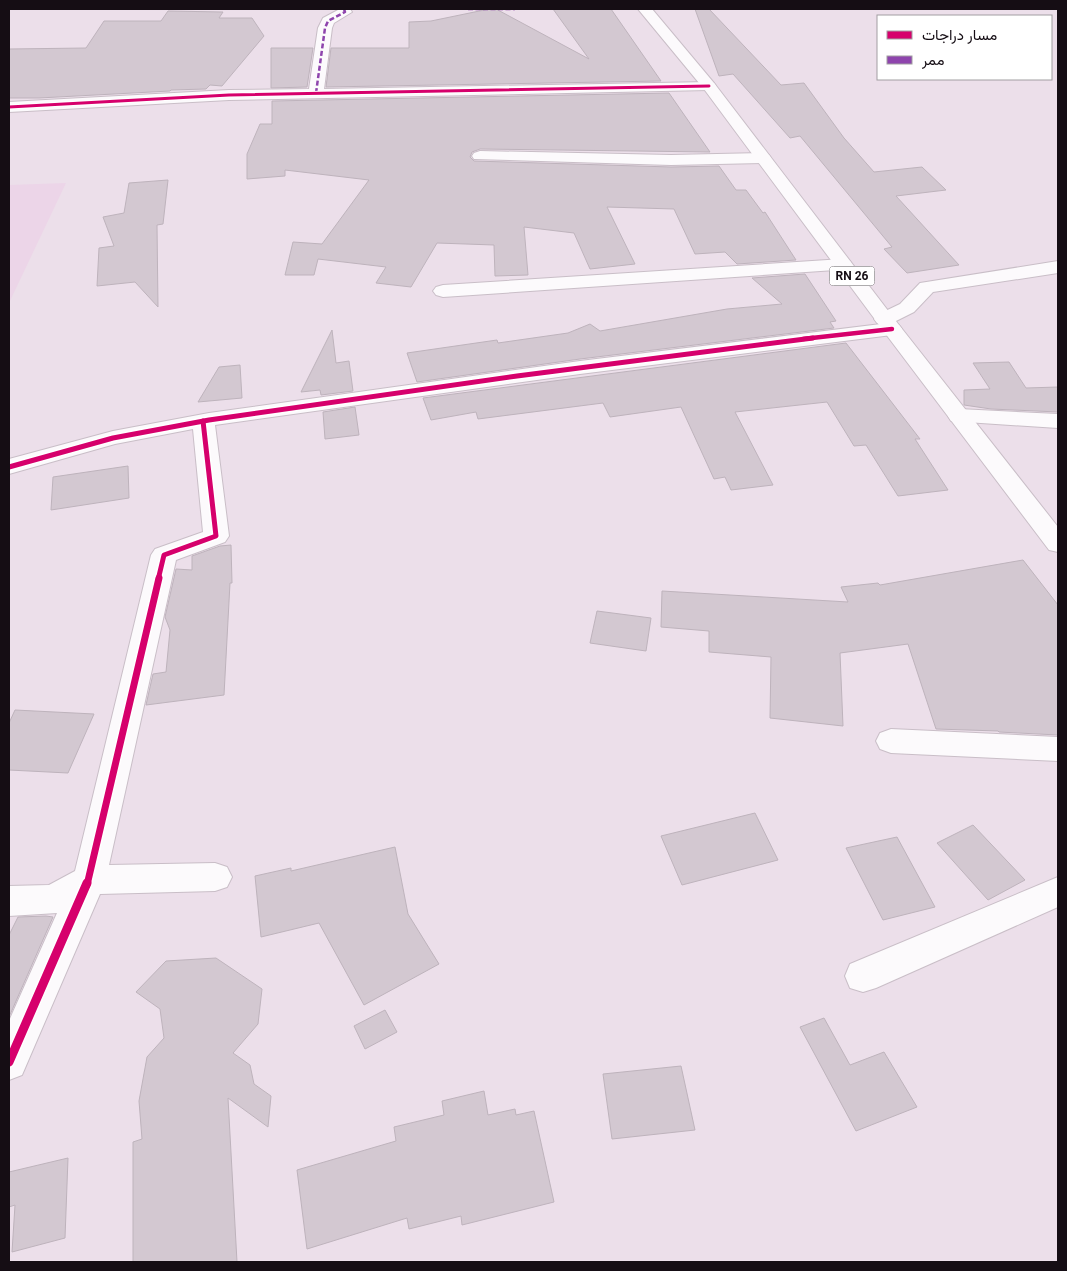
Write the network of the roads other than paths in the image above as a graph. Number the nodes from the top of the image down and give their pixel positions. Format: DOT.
graph roads {
  1 [pos="344,9"];
  2 [pos="645,9"];
  3 [pos="709,86"];
  4 [pos="316,93"];
  5 [pos="9,107"];
  6 [pos="480,156"];
  7 [pos="763,158"];
  8 [pos="843,265"];
  9 [pos="1058,267"];
  10 [pos="443,291"];
  11 [pos="888,324"];
  12 [pos="959,416"];
  13 [pos="203,421"];
  14 [pos="1058,421"];
  15 [pos="9,467"];
  16 [pos="1058,544"];
  17 [pos="891,741"];
  18 [pos="1058,749"];
  19 [pos="215,877"];
  20 [pos="90,880"];
  21 [pos="1058,892"];
  22 [pos="9,901"];
  23 [pos="863,976"];
  24 [pos="9,1062"];
  1 -- 4 [label="street"];
  2 -- 3 [label="street, RN 26"];
  3 -- 4 [label="street"];
  3 -- 7 [label="street, RN 26"];
  4 -- 5 [label="street"];
  6 -- 7 [label="street"];
  7 -- 8 [label="street, RN 26"];
  8 -- 10 [label="street"];
  8 -- 11 [label="street, RN 26"];
  9 -- 11 [label="street"];
  11 -- 12 [label="street, RN 26"];
  11 -- 13 [label="street"];
  12 -- 14 [label="street"];
  12 -- 16 [label="street, RN 26"];
  13 -- 15 [label="street"];
  13 -- 20 [label="street"];
  17 -- 18 [label="street"];
  19 -- 20 [label="street"];
  20 -- 22 [label="street"];
  20 -- 24 [label="street"];
  21 -- 23 [label="street"];
}
